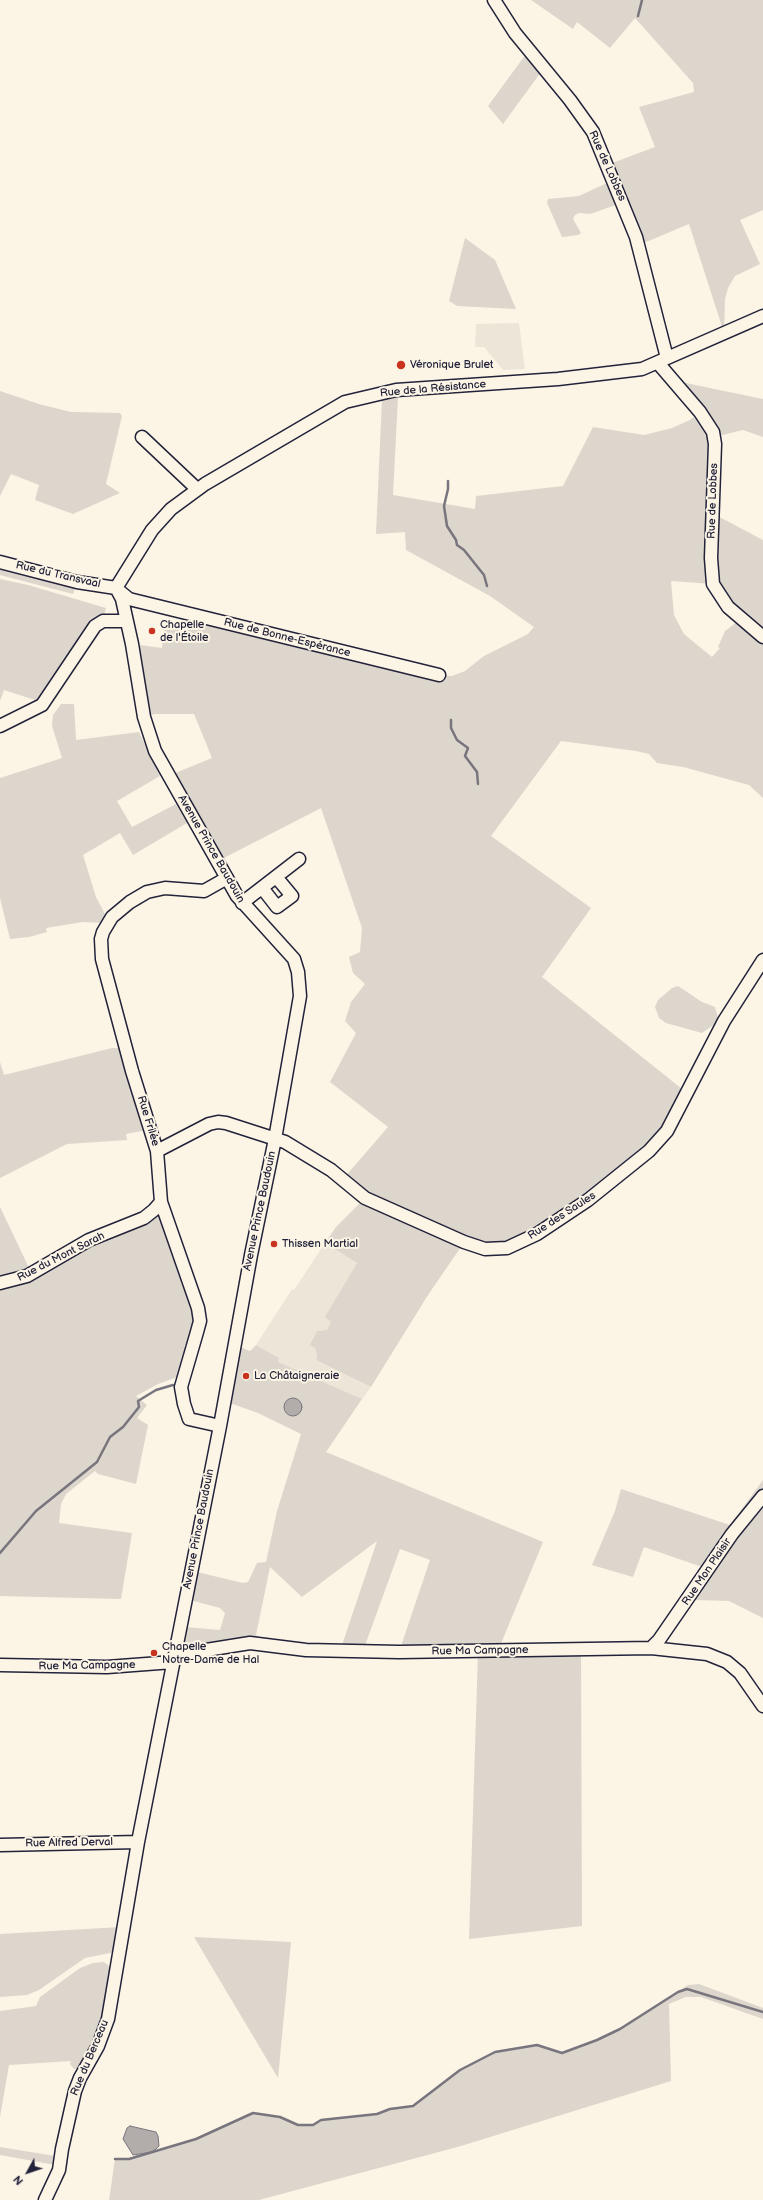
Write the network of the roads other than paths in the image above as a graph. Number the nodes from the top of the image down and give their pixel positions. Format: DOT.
graph roads {
  1 [pos="494,0"];
  2 [pos="763,316"];
  3 [pos="663,361"];
  4 [pos="142,437"];
  5 [pos="197,489"];
  6 [pos="0,562"];
  7 [pos="116,588"];
  8 [pos="126,620"];
  9 [pos="763,637"];
  10 [pos="439,675"];
  11 [pos="0,726"];
  12 [pos="299,859"];
  13 [pos="227,878"];
  14 [pos="277,878"];
  15 [pos="263,889"];
  16 [pos="242,903"];
  17 [pos="763,960"];
  18 [pos="275,1139"];
  19 [pos="157,1151"];
  20 [pos="161,1202"];
  21 [pos="0,1283"];
  22 [pos="220,1426"];
  23 [pos="763,1496"];
  24 [pos="651,1648"];
  25 [pos="174,1658"];
  26 [pos="0,1665"];
  27 [pos="763,1706"];
  28 [pos="138,1842"];
  29 [pos="0,1845"];
  30 [pos="45,2200"];
  1 -- 3 [label="street, Rue de Lobbes"];
  2 -- 3 [label="street, Rue de la Résistance"];
  3 -- 5 [label="street, Rue de la Résistance"];
  3 -- 9 [label="street, Rue de Lobbes"];
  4 -- 5 [label="street"];
  5 -- 7 [label="street, Rue de la Résistance"];
  6 -- 7 [label="street, Rue du Transvaal"];
  7 -- 8 [label="street, Avenue Prince Baudouin"];
  7 -- 10 [label="street, Rue de Bonne-Espérance"];
  8 -- 11 [label="street"];
  8 -- 13 [label="street, Avenue Prince Baudouin"];
  12 -- 14 [label="street"];
  13 -- 16 [label="street, Avenue Prince Baudouin"];
  13 -- 19 [label="street, Rue Frilée"];
  14 -- 15 [label="street"];
  14 -- 15 [label="street"];
  15 -- 16 [label="street"];
  16 -- 18 [label="street, Avenue Prince Baudouin"];
  17 -- 18 [label="street, Rue des Saules"];
  18 -- 19 [label="street, Rue des Saules"];
  18 -- 22 [label="street, Avenue Prince Baudouin"];
  19 -- 20 [label="street, Rue Frilée"];
  20 -- 21 [label="street, Rue du Mont Sarah"];
  20 -- 22 [label="street, Rue Frilée"];
  22 -- 25 [label="street, Avenue Prince Baudouin"];
  23 -- 24 [label="street, Rue Mon Plaisir"];
  24 -- 25 [label="street, Rue Ma Campagne"];
  24 -- 27 [label="street, Rue Ma Campagne"];
  25 -- 26 [label="street, Rue Ma Campagne"];
  25 -- 28 [label="street, Avenue Prince Baudouin"];
  28 -- 29 [label="street, Rue Alfred Derval"];
  28 -- 30 [label="street, Rue du Berceau"];
}
